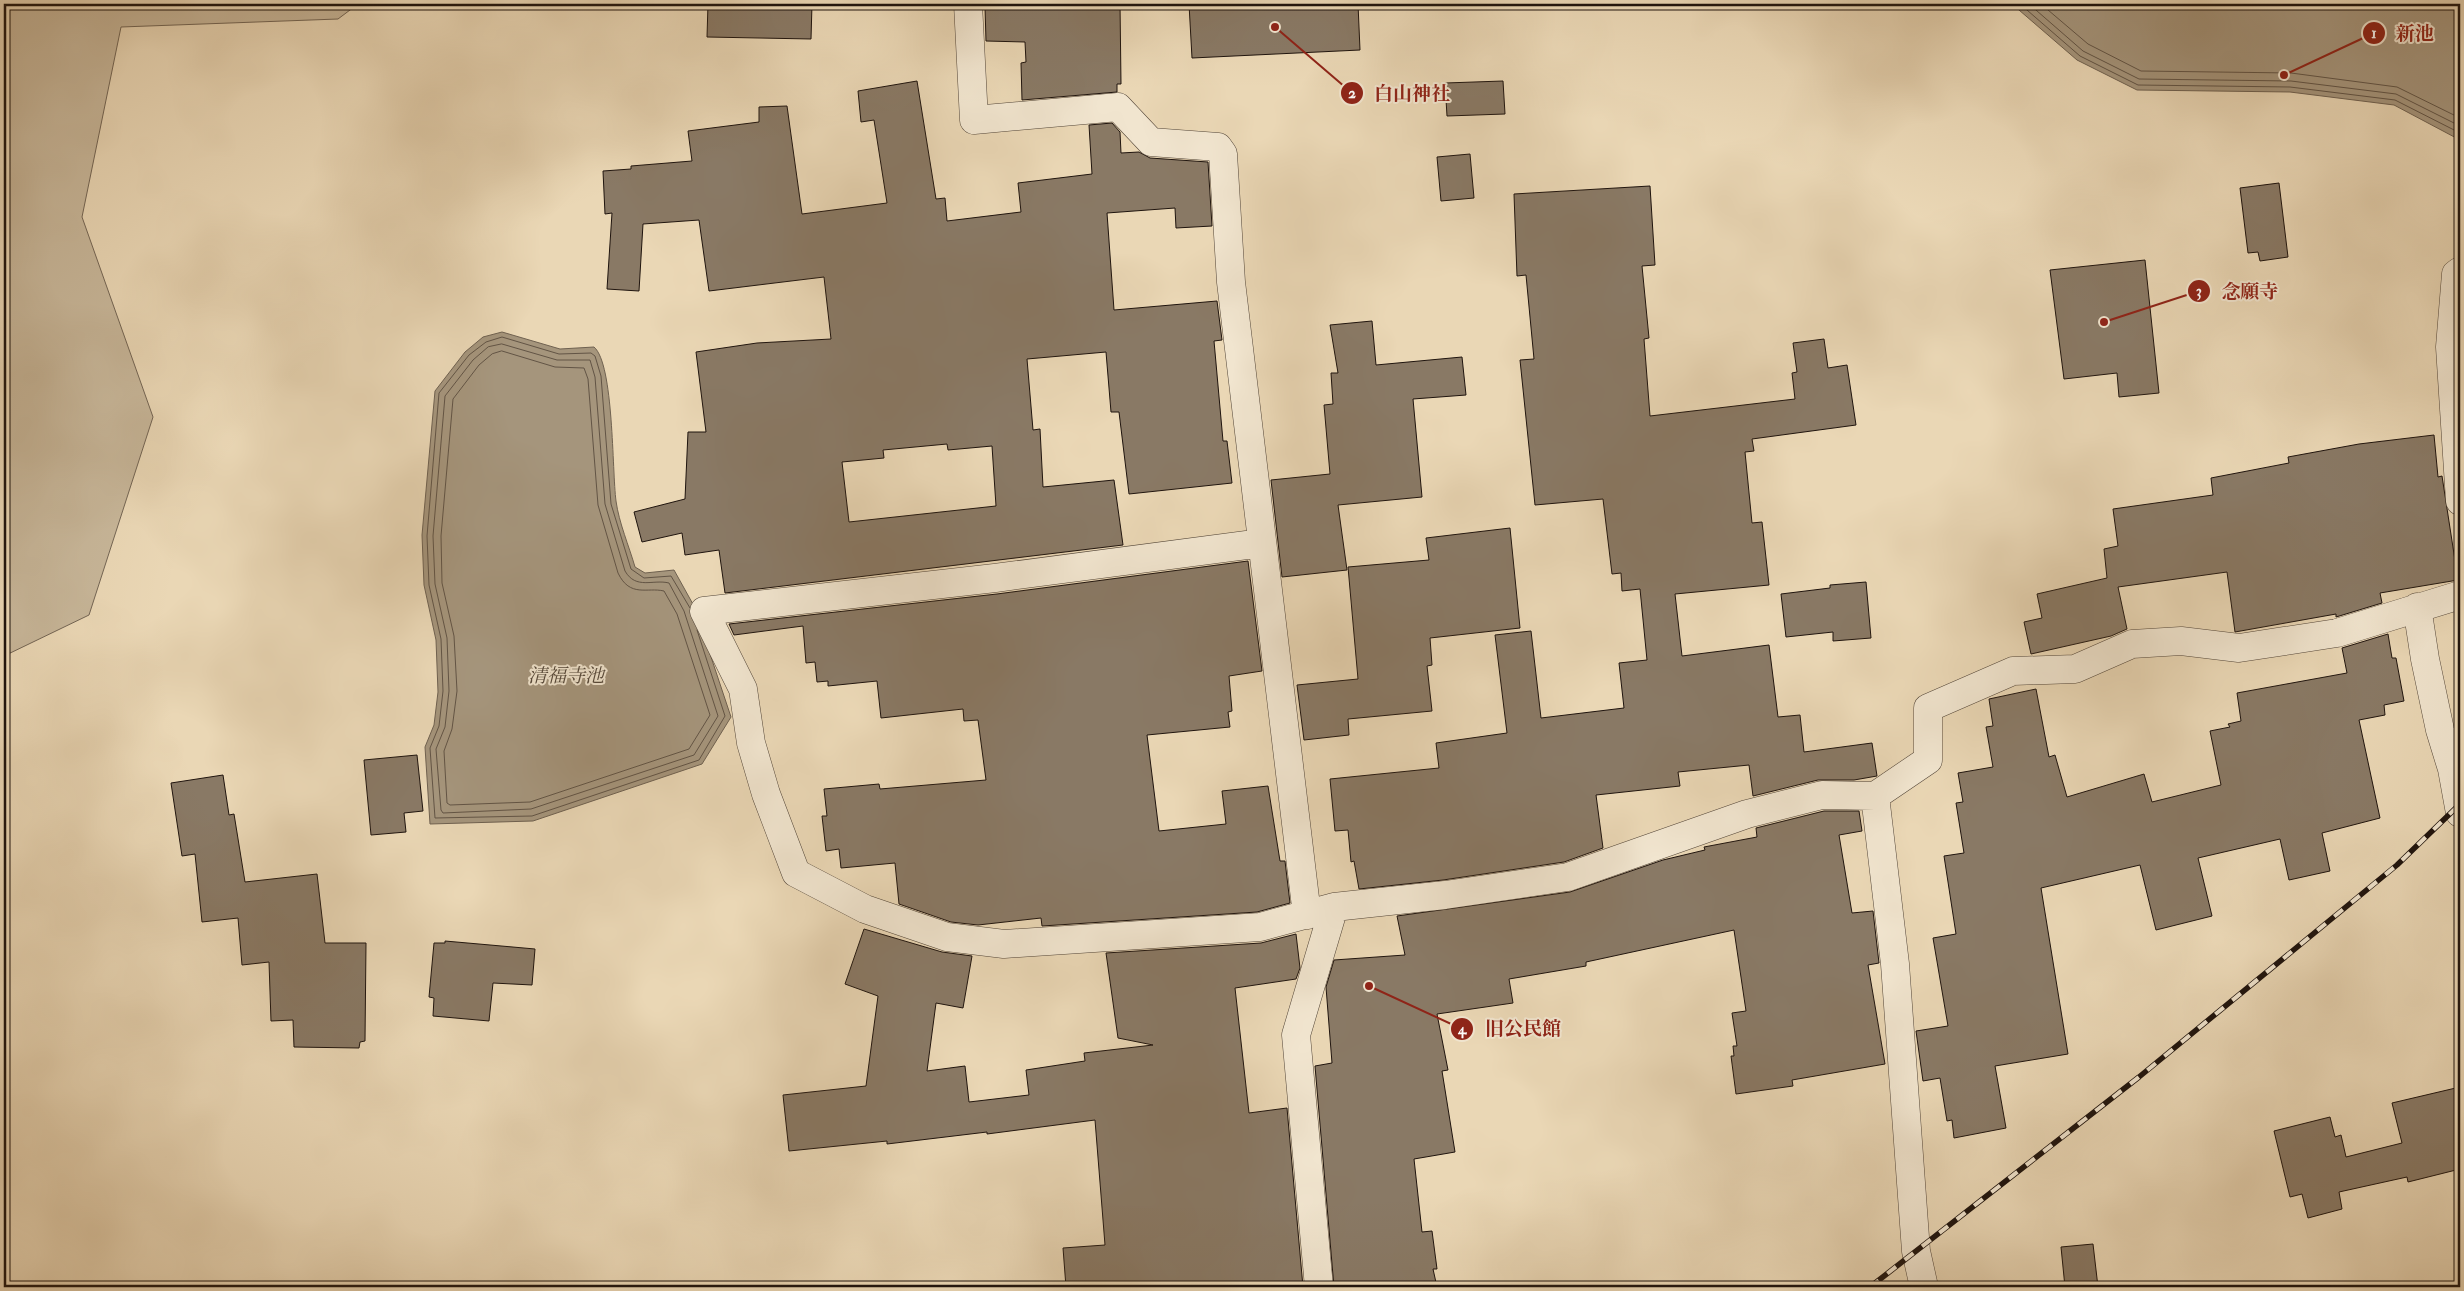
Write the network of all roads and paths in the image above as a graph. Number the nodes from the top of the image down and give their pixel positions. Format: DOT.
graph roads {
  1 [pos="968,4"];
  2 [pos="2460,271"];
  3 [pos="2460,501"];
  4 [pos="1262,543"];
  5 [pos="2460,594"];
  6 [pos="2417,607"];
  7 [pos="2456,764"];
  8 [pos="1875,796"];
  9 [pos="2460,813"];
  10 [pos="1334,908"];
  11 [pos="1307,915"];
  12 [pos="1319,1287"];
  13 [pos="1924,1287"];
  1 -- 4 [label="street"];
  2 -- 3 [label="street"];
  4 -- 11 [label="street"];
  4 -- 11 [label="street"];
  5 -- 6 [label="street"];
  6 -- 7 [label="street"];
  6 -- 8 [label="street"];
  7 -- 9 [label="street"];
  8 -- 10 [label="street"];
  8 -- 13 [label="street"];
  10 -- 11 [label="street"];
  10 -- 12 [label="street"];
}
